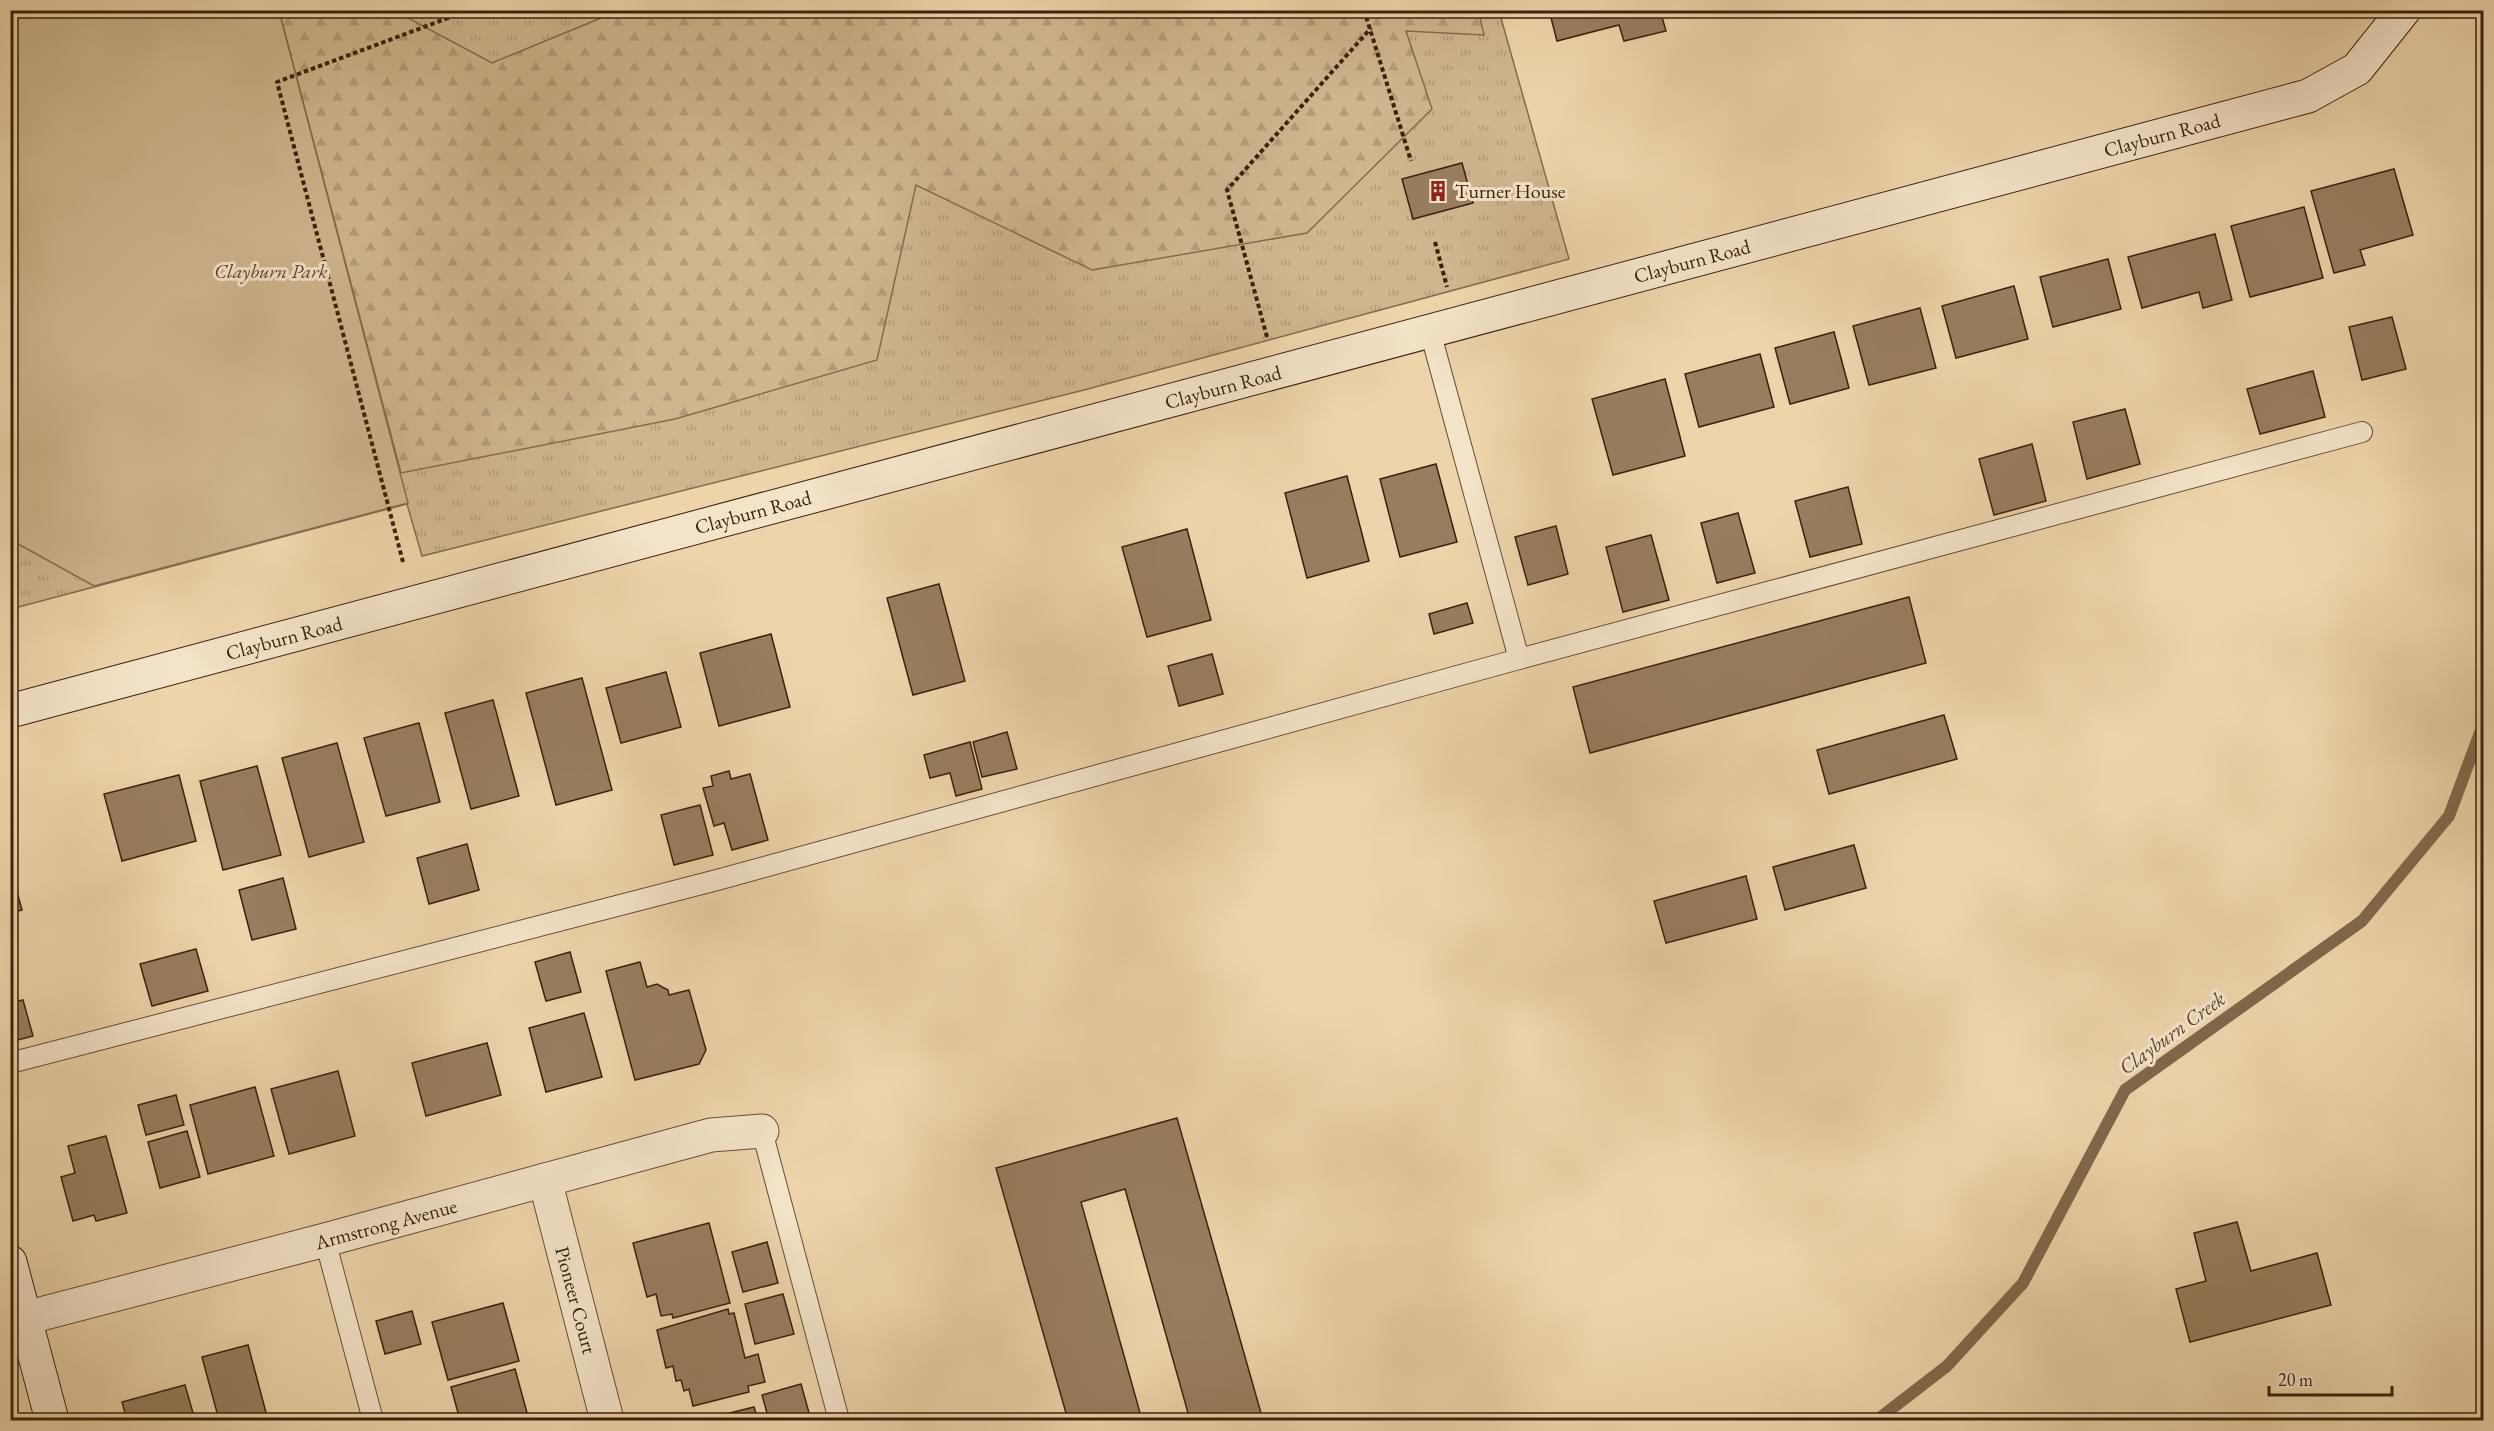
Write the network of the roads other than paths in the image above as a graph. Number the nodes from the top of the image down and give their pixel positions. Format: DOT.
graph roads {
  1 [pos="2404,10"];
  2 [pos="1443,328"];
  3 [pos="2362,432"];
  4 [pos="1519,659"];
  5 [pos="10,711"];
  6 [pos="10,1063"];
  7 [pos="762,1131"];
  8 [pos="545,1180"];
  9 [pos="325,1240"];
  10 [pos="10,1262"];
  11 [pos="18,1320"];
  12 [pos="52,1420"];
  13 [pos="373,1420"];
  14 [pos="607,1420"];
  15 [pos="839,1420"];
  1 -- 2 [label="street, Clayburn Road"];
  2 -- 4 [label="lane"];
  2 -- 5 [label="street, Clayburn Road"];
  3 -- 4 [label="lane"];
  4 -- 6 [label="lane"];
  7 -- 8 [label="street, Armstrong Avenue"];
  7 -- 15 [label="lane"];
  8 -- 9 [label="street, Armstrong Avenue"];
  8 -- 14 [label="street, Pioneer Court"];
  9 -- 11 [label="street, Armstrong Avenue"];
  9 -- 13 [label="lane"];
  10 -- 11 [label="street"];
  11 -- 12 [label="street"];
}
